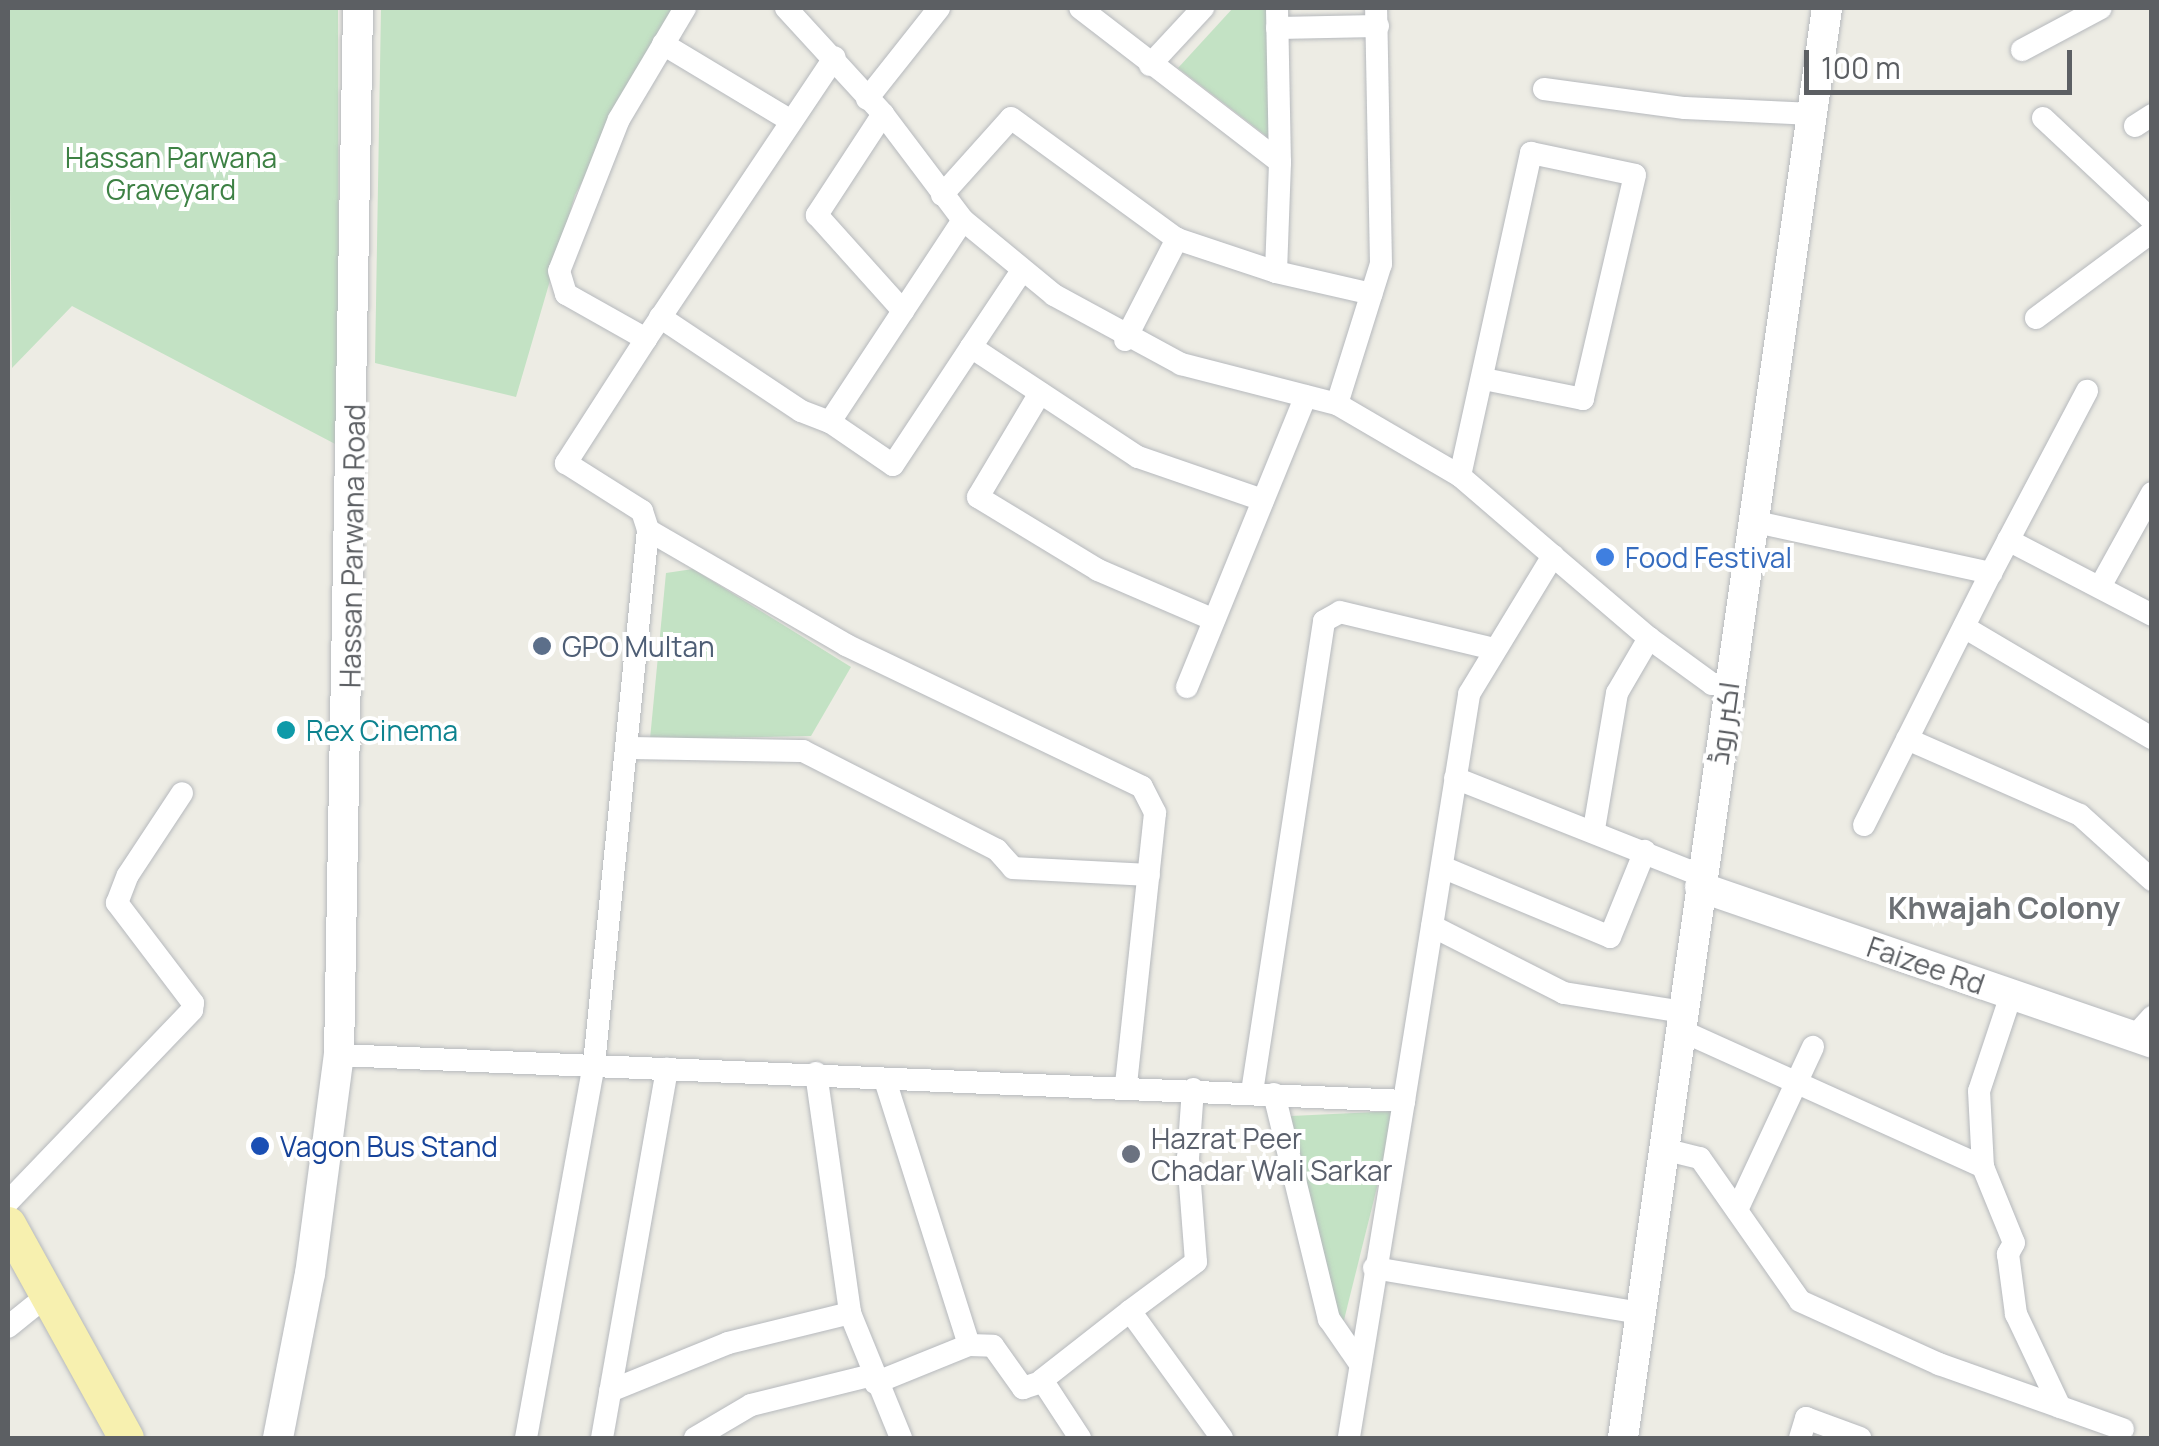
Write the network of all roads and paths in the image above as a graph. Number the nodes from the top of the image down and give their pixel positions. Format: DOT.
graph roads {
  1 [pos="358,8"];
  2 [pos="685,8"];
  3 [pos="939,8"];
  4 [pos="1080,8"];
  5 [pos="1202,8"];
  6 [pos="1827,8"];
  7 [pos="2102,8"];
  8 [pos="801,13"];
  9 [pos="1377,17"];
  10 [pos="1277,18"];
  11 [pos="663,44"];
  12 [pos="2022,50"];
  13 [pos="835,57"];
  14 [pos="1150,64"];
  15 [pos="1544,89"];
  16 [pos="875,106"];
  17 [pos="1812,114"];
  18 [pos="2043,118"];
  19 [pos="792,121"];
  20 [pos="1280,162"];
  21 [pos="942,195"];
  22 [pos="2147,209"];
  23 [pos="963,220"];
  24 [pos="2152,232"];
  25 [pos="1177,238"];
  26 [pos="1021,272"];
  27 [pos="1276,272"];
  28 [pos="1372,294"];
  29 [pos="903,311"];
  30 [pos="660,317"];
  31 [pos="2036,318"];
  32 [pos="646,338"];
  33 [pos="1126,340"];
  34 [pos="971,347"];
  35 [pos="1484,379"];
  36 [pos="2087,391"];
  37 [pos="1040,393"];
  38 [pos="1306,396"];
  39 [pos="1337,404"];
  40 [pos="830,422"];
  41 [pos="1460,476"];
  42 [pos="2152,493"];
  43 [pos="1263,500"];
  44 [pos="1752,521"];
  45 [pos="648,530"];
  46 [pos="2008,540"];
  47 [pos="1553,556"];
  48 [pos="1990,573"];
  49 [pos="2100,585"];
  50 [pos="2152,615"];
  51 [pos="1214,620"];
  52 [pos="1964,627"];
  53 [pos="1649,638"];
  54 [pos="1494,649"];
  55 [pos="1728,684"];
  56 [pos="1187,688"];
  57 [pos="2152,738"];
  58 [pos="1906,740"];
  59 [pos="628,748"];
  60 [pos="1454,778"];
  61 [pos="182,792"];
  62 [pos="1864,825"];
  63 [pos="1594,829"];
  64 [pos="1645,851"];
  65 [pos="1442,867"];
  66 [pos="1149,874"];
  67 [pos="2152,880"];
  68 [pos="1701,882"];
  69 [pos="1432,926"];
  70 [pos="2011,995"];
  71 [pos="1681,1021"];
  72 [pos="2146,1032"];
  73 [pos="1814,1047"];
  74 [pos="339,1055"];
  75 [pos="594,1064"];
  76 [pos="668,1069"];
  77 [pos="816,1073"];
  78 [pos="884,1080"];
  79 [pos="1797,1085"];
  80 [pos="1126,1086"];
  81 [pos="1193,1089"];
  82 [pos="1263,1093"];
  83 [pos="1404,1101"];
  84 [pos="1662,1149"];
  85 [pos="1983,1167"];
  86 [pos="8,1202"];
  87 [pos="1737,1210"];
  88 [pos="8,1224"];
  89 [pos="8,1258"];
  90 [pos="1374,1268"];
  91 [pos="1130,1311"];
  92 [pos="850,1313"];
  93 [pos="1640,1313"];
  94 [pos="21,1316"];
  95 [pos="969,1345"];
  96 [pos="1358,1361"];
  97 [pos="873,1379"];
  98 [pos="1042,1382"];
  99 [pos="610,1391"];
  100 [pos="2060,1407"];
  101 [pos="2123,1430"];
  102 [pos="107,1438"];
  103 [pos="126,1438"];
  104 [pos="278,1438"];
  105 [pos="526,1438"];
  106 [pos="602,1438"];
  107 [pos="695,1438"];
  108 [pos="901,1438"];
  109 [pos="1080,1438"];
  110 [pos="1222,1438"];
  111 [pos="1349,1438"];
  112 [pos="1623,1438"];
  113 [pos="1800,1438"];
  114 [pos="1860,1438"];
  1 -- 74 [label="main road, Hassan Parwana Road"];
  2 -- 11 [label="street"];
  3 -- 16 [label="street"];
  4 -- 14 [label="street"];
  5 -- 14 [label="street"];
  6 -- 17 [label="main road, اکبر روڈ"];
  7 -- 12 [label="street"];
  8 -- 13 [label="street"];
  9 -- 10 [label="street"];
  9 -- 28 [label="street"];
  10 -- 20 [label="street"];
  11 -- 19 [label="street"];
  11 -- 32 [label="street"];
  13 -- 16 [label="street"];
  13 -- 19 [label="street"];
  14 -- 20 [label="street"];
  15 -- 17 [label="street"];
  16 -- 21 [label="street"];
  16 -- 29 [label="street"];
  17 -- 44 [label="main road, اکبر روڈ"];
  18 -- 22 [label="street"];
  19 -- 30 [label="street"];
  20 -- 27 [label="street"];
  21 -- 23 [label="street"];
  21 -- 25 [label="street"];
  23 -- 26 [label="street"];
  23 -- 29 [label="street"];
  24 -- 31 [label="street"];
  25 -- 27 [label="street"];
  25 -- 33 [label="street"];
  26 -- 33 [label="street"];
  26 -- 34 [label="street"];
  27 -- 28 [label="street"];
  28 -- 39 [label="street"];
  29 -- 40 [label="street"];
  30 -- 32 [label="street"];
  30 -- 40 [label="street"];
  32 -- 45 [label="street"];
  33 -- 38 [label="street"];
  34 -- 37 [label="street"];
  34 -- 40 [label="street"];
  35 -- 35 [label="street"];
  35 -- 41 [label="street"];
  36 -- 46 [label="street"];
  37 -- 43 [label="street"];
  37 -- 51 [label="street"];
  38 -- 39 [label="street"];
  38 -- 43 [label="street"];
  39 -- 41 [label="street"];
  41 -- 47 [label="street"];
  42 -- 49 [label="street"];
  43 -- 51 [label="street"];
  44 -- 48 [label="street"];
  44 -- 55 [label="main road, اکبر روڈ"];
  45 -- 59 [label="street"];
  45 -- 66 [label="street"];
  46 -- 48 [label="street"];
  46 -- 49 [label="street"];
  47 -- 53 [label="street"];
  47 -- 54 [label="street"];
  48 -- 52 [label="street"];
  49 -- 50 [label="street"];
  51 -- 56 [label="street"];
  52 -- 57 [label="street"];
  52 -- 58 [label="street"];
  53 -- 55 [label="street"];
  53 -- 63 [label="street"];
  54 -- 60 [label="street"];
  54 -- 82 [label="street"];
  55 -- 68 [label="main road, اکبر روڈ"];
  58 -- 62 [label="street"];
  58 -- 67 [label="street"];
  59 -- 66 [label="street"];
  59 -- 75 [label="street"];
  60 -- 63 [label="street"];
  60 -- 65 [label="street"];
  61 -- 86 [label="street"];
  63 -- 64 [label="street"];
  64 -- 65 [label="street"];
  64 -- 68 [label="street"];
  65 -- 69 [label="street"];
  66 -- 80 [label="street"];
  68 -- 70 [label="main road, Faizee Rd"];
  68 -- 71 [label="main road, اکبر روڈ"];
  69 -- 71 [label="street"];
  69 -- 83 [label="street"];
  70 -- 72 [label="main road, Faizee Rd"];
  70 -- 85 [label="street"];
  71 -- 79 [label="street"];
  71 -- 84 [label="main road, اکبر روڈ"];
  73 -- 79 [label="street"];
  74 -- 75 [label="street"];
  74 -- 104 [label="main road, Hassan Parwana Road"];
  75 -- 76 [label="street"];
  75 -- 105 [label="street"];
  76 -- 77 [label="street"];
  76 -- 99 [label="street"];
  77 -- 78 [label="street"];
  77 -- 92 [label="street"];
  78 -- 80 [label="street"];
  78 -- 95 [label="street"];
  79 -- 85 [label="street"];
  79 -- 87 [label="street"];
  80 -- 81 [label="street"];
  81 -- 82 [label="street"];
  81 -- 91 [label="street"];
  82 -- 83 [label="street"];
  82 -- 96 [label="street"];
  83 -- 90 [label="street"];
  84 -- 87 [label="street"];
  84 -- 93 [label="main road, اکبر روڈ"];
  85 -- 100 [label="street"];
  87 -- 100 [label="street"];
  88 -- 103 [label="main road"];
  89 -- 94 [label="main road"];
  90 -- 93 [label="street"];
  90 -- 96 [label="street"];
  91 -- 98 [label="street"];
  91 -- 110 [label="street"];
  92 -- 97 [label="street"];
  92 -- 99 [label="street"];
  93 -- 112 [label="main road, اکبر روڈ"];
  94 -- 102 [label="main road"];
  95 -- 97 [label="street"];
  95 -- 98 [label="street"];
  96 -- 111 [label="street"];
  97 -- 107 [label="street"];
  97 -- 108 [label="street"];
  98 -- 109 [label="street"];
  99 -- 106 [label="street"];
  100 -- 101 [label="street"];
  113 -- 114 [label="street"];
}
